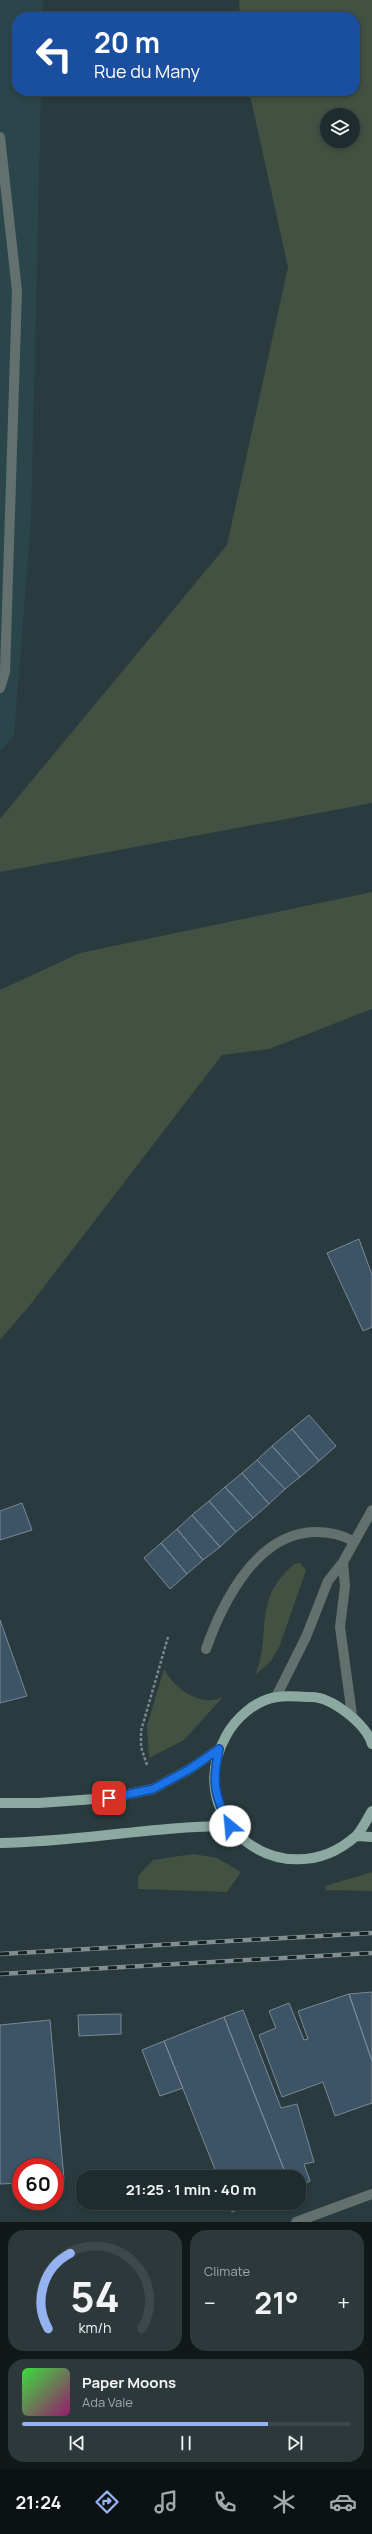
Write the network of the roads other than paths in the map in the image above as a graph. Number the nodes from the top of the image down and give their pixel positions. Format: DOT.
graph roads {
  1 [pos="0,137"];
  2 [pos="0,688"];
  3 [pos="372,1510"];
  4 [pos="353,1541"];
  5 [pos="343,1562"];
  6 [pos="206,1649"];
  7 [pos="276,1697"];
  8 [pos="352,1715"];
  9 [pos="372,1744"];
  10 [pos="219,1749"];
  11 [pos="0,1802"];
  12 [pos="372,1811"];
  13 [pos="230,1826"];
  14 [pos="357,1836"];
  15 [pos="372,1837"];
  16 [pos="0,1843"];
  17 [pos="372,2194"];
  18 [pos="296,2222"];
  1 -- 2 [label="street"];
  3 -- 4 [label="street"];
  4 -- 5 [label="street"];
  4 -- 6 [label="street"];
  5 -- 7 [label="street"];
  5 -- 8 [label="street"];
  7 -- 8 [label="main road"];
  7 -- 10 [label="main road"];
  8 -- 9 [label="main road"];
  10 -- 11 [label="main road"];
  10 -- 13 [label="main road"];
  12 -- 14 [label="main road"];
  13 -- 14 [label="main road"];
  13 -- 16 [label="main road"];
  14 -- 15 [label="main road"];
  17 -- 18 [label="street"];
}
